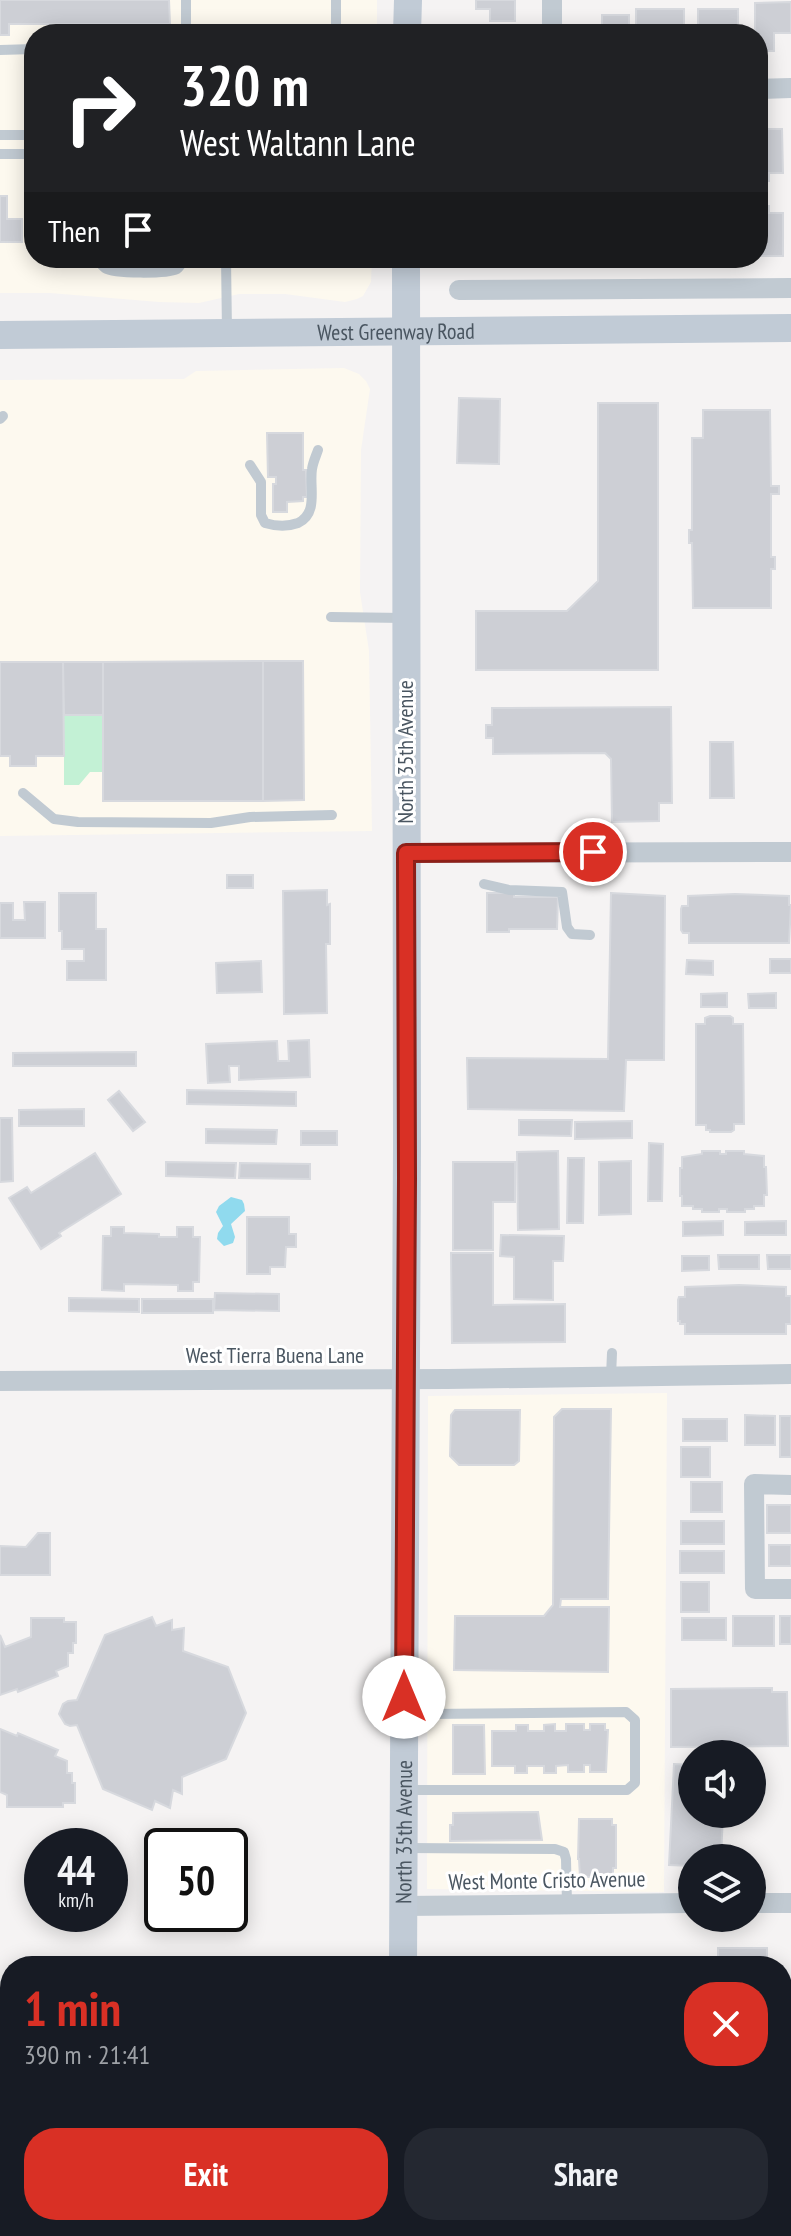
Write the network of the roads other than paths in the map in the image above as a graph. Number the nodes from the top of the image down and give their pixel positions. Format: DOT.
graph roads {
  1 [pos="186,0"];
  2 [pos="336,0"];
  3 [pos="408,0"];
  4 [pos="552,0"];
  5 [pos="186,24"];
  6 [pos="336,24"];
  7 [pos="407,24"];
  8 [pos="552,24"];
  9 [pos="24,49"];
  10 [pos="0,50"];
  11 [pos="791,88"];
  12 [pos="768,89"];
  13 [pos="0,135"];
  14 [pos="24,135"];
  15 [pos="0,154"];
  16 [pos="24,154"];
  17 [pos="105,268"];
  18 [pos="177,268"];
  19 [pos="226,268"];
  20 [pos="406,268"];
  21 [pos="791,288"];
  22 [pos="459,290"];
  23 [pos="791,328"];
  24 [pos="405,333"];
  25 [pos="227,334"];
  26 [pos="0,335"];
  27 [pos="318,450"];
  28 [pos="250,465"];
  29 [pos="331,617"];
  30 [pos="405,618"];
  31 [pos="23,793"];
  32 [pos="332,815"];
  33 [pos="791,852"];
  34 [pos="406,853"];
  35 [pos="484,884"];
  36 [pos="590,935"];
  37 [pos="612,1353"];
  38 [pos="791,1374"];
  39 [pos="611,1376"];
  40 [pos="406,1379"];
  41 [pos="0,1381"];
  42 [pos="791,1485"];
  43 [pos="791,1589"];
  44 [pos="404,1717"];
  45 [pos="404,1790"];
  46 [pos="403,1848"];
  47 [pos="678,1903"];
  48 [pos="766,1903"];
  49 [pos="791,1903"];
  50 [pos="567,1904"];
  51 [pos="403,1906"];
  52 [pos="403,1956"];
  1 -- 5 [label="lane"];
  2 -- 6 [label="lane"];
  3 -- 7 [label="main road"];
  4 -- 8 [label="street"];
  9 -- 10 [label="lane"];
  11 -- 12 [label="street"];
  13 -- 14 [label="lane"];
  15 -- 16 [label="lane"];
  17 -- 18 [label="lane"];
  19 -- 25 [label="lane"];
  20 -- 24 [label="main road, North 35th Avenue"];
  21 -- 22 [label="street, West Greenway Road"];
  23 -- 24 [label="main road, West Greenway Road"];
  24 -- 25 [label="main road, West Greenway Road"];
  24 -- 30 [label="main road, North 35th Avenue"];
  25 -- 26 [label="main road, West Greenway Road"];
  27 -- 28 [label="lane"];
  29 -- 30 [label="lane"];
  30 -- 34 [label="main road, North 35th Avenue"];
  31 -- 32 [label="lane"];
  33 -- 34 [label="street"];
  34 -- 40 [label="main road, North 35th Avenue"];
  35 -- 36 [label="lane"];
  37 -- 39 [label="lane"];
  38 -- 39 [label="street, West Tierra Buena Lane"];
  39 -- 40 [label="street, West Tierra Buena Lane"];
  40 -- 41 [label="street, West Tierra Buena Lane"];
  40 -- 44 [label="main road, North 35th Avenue"];
  42 -- 43 [label="street"];
  44 -- 45 [label="main road, North 35th Avenue"];
  44 -- 45 [label="lane"];
  45 -- 46 [label="main road, North 35th Avenue"];
  46 -- 50 [label="lane"];
  46 -- 51 [label="main road, North 35th Avenue"];
  47 -- 50 [label="street, West Monte Cristo Avenue"];
  48 -- 49 [label="street"];
  50 -- 51 [label="street, West Monte Cristo Avenue"];
  51 -- 52 [label="main road, North 35th Avenue"];
}
